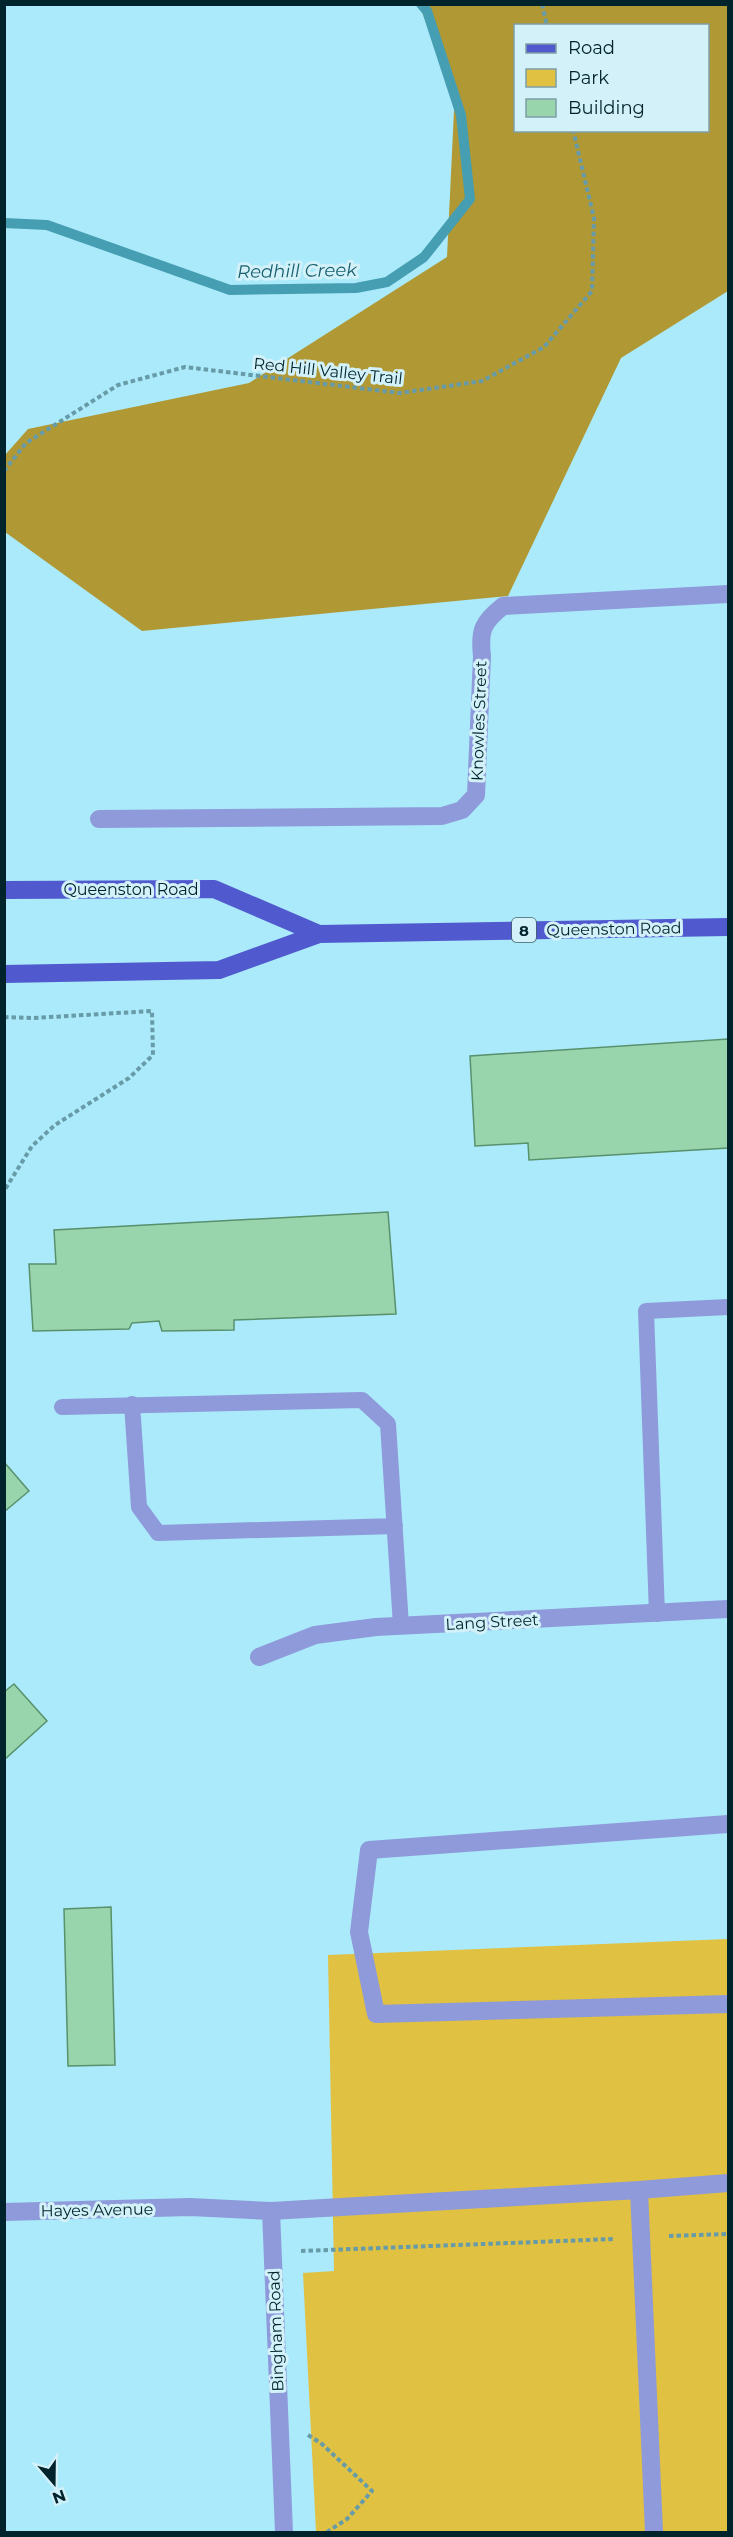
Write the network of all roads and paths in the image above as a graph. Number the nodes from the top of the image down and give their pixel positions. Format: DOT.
graph roads {
  1 [pos="542,4"];
  2 [pos="547,24"];
  3 [pos="573,132"];
  4 [pos="4,471"];
  5 [pos="729,594"];
  6 [pos="99,819"];
  7 [pos="4,890"];
  8 [pos="729,927"];
  9 [pos="320,934"];
  10 [pos="4,974"];
  11 [pos="4,1017"];
  12 [pos="4,1191"];
  13 [pos="729,1307"];
  14 [pos="132,1404"];
  15 [pos="62,1407"];
  16 [pos="395,1526"];
  17 [pos="729,1609"];
  18 [pos="657,1614"];
  19 [pos="401,1626"];
  20 [pos="259,1657"];
  21 [pos="729,1824"];
  22 [pos="729,2004"];
  23 [pos="729,2183"];
  24 [pos="639,2190"];
  25 [pos="271,2211"];
  26 [pos="4,2212"];
  27 [pos="729,2234"];
  28 [pos="641,2238"];
  29 [pos="273,2253"];
  30 [pos="279,2417"];
  31 [pos="284,2532"];
  32 [pos="327,2532"];
  33 [pos="654,2532"];
  1 -- 2 [label="path"];
  3 -- 4 [label="path, Red Hill Valley Trail"];
  5 -- 6 [label="street, Knowles Street"];
  7 -- 9 [label="main road, Queenston Road / 8"];
  8 -- 9 [label="main road, Queenston Road / 8"];
  9 -- 10 [label="main road, Queenston Road / 8"];
  11 -- 12 [label="path"];
  13 -- 18 [label="lane"];
  14 -- 15 [label="lane"];
  14 -- 16 [label="lane"];
  14 -- 16 [label="lane"];
  16 -- 19 [label="lane"];
  17 -- 18 [label="street, Lang Street"];
  18 -- 19 [label="street, Lang Street"];
  19 -- 20 [label="street, Lang Street"];
  21 -- 22 [label="street"];
  23 -- 24 [label="street"];
  24 -- 25 [label="street"];
  24 -- 28 [label="street"];
  25 -- 26 [label="street, Hayes Avenue"];
  25 -- 29 [label="street, Bingham Road"];
  27 -- 28 [label="path"];
  28 -- 29 [label="path"];
  28 -- 33 [label="street"];
  29 -- 30 [label="street, Bingham Road"];
  30 -- 31 [label="street, Bingham Road"];
  30 -- 32 [label="path"];
}
